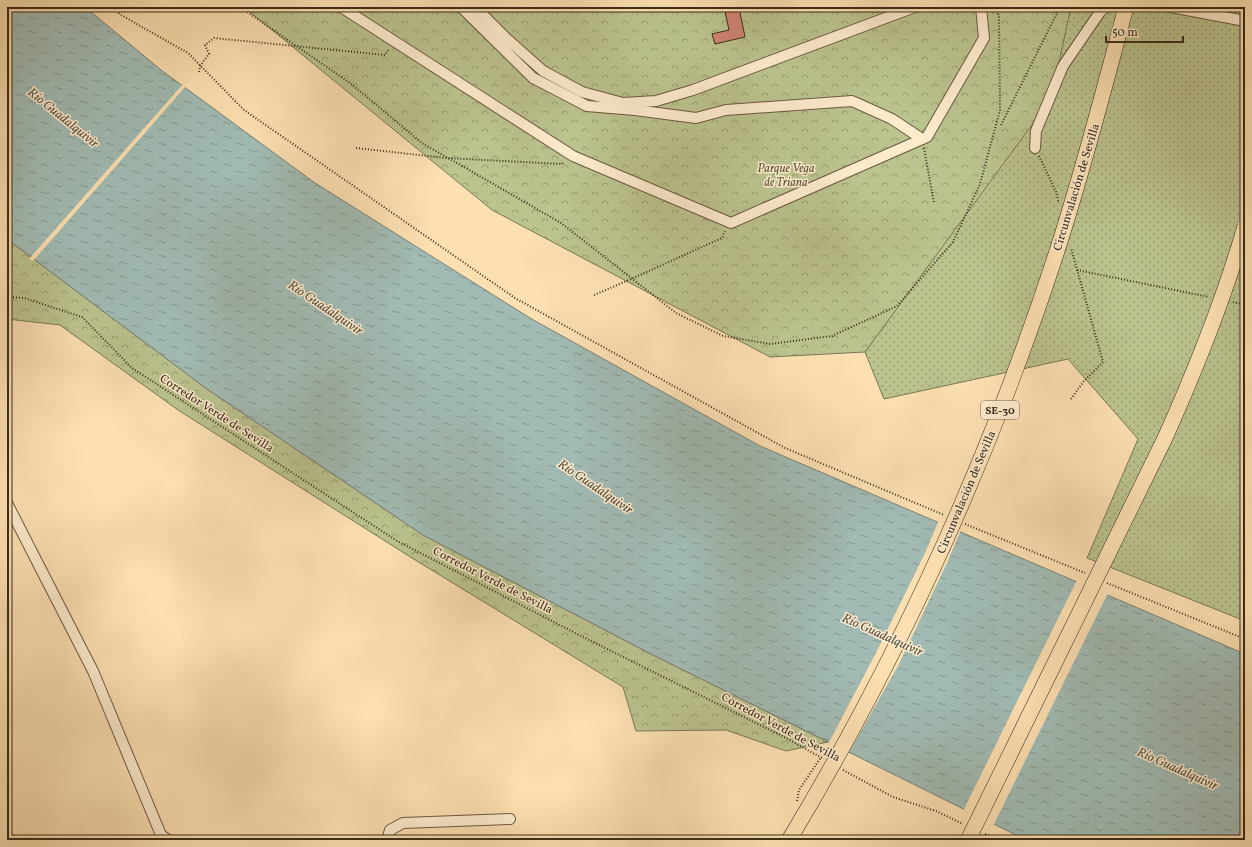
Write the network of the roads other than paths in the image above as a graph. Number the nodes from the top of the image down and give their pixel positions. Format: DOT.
graph roads {
  1 [pos="341,7"];
  2 [pos="461,7"];
  3 [pos="475,7"];
  4 [pos="915,7"];
  5 [pos="981,7"];
  6 [pos="1106,7"];
  7 [pos="1126,7"];
  8 [pos="1171,7"];
  9 [pos="1245,21"];
  10 [pos="922,139"];
  11 [pos="1035,148"];
  12 [pos="1245,226"];
  13 [pos="7,503"];
  14 [pos="510,819"];
  15 [pos="168,840"];
  16 [pos="387,840"];
  17 [pos="789,840"];
  18 [pos="968,840"];
  1 -- 10 [label="street"];
  2 -- 10 [label="street"];
  3 -- 4 [label="street"];
  5 -- 10 [label="street"];
  6 -- 11 [label="street"];
  7 -- 17 [label="highway, Circunvalación de Sevilla / SE-30, bridge"];
  8 -- 9 [label="street"];
  12 -- 18 [label="highway, bridge"];
  13 -- 15 [label="street"];
  14 -- 16 [label="street"];
}
